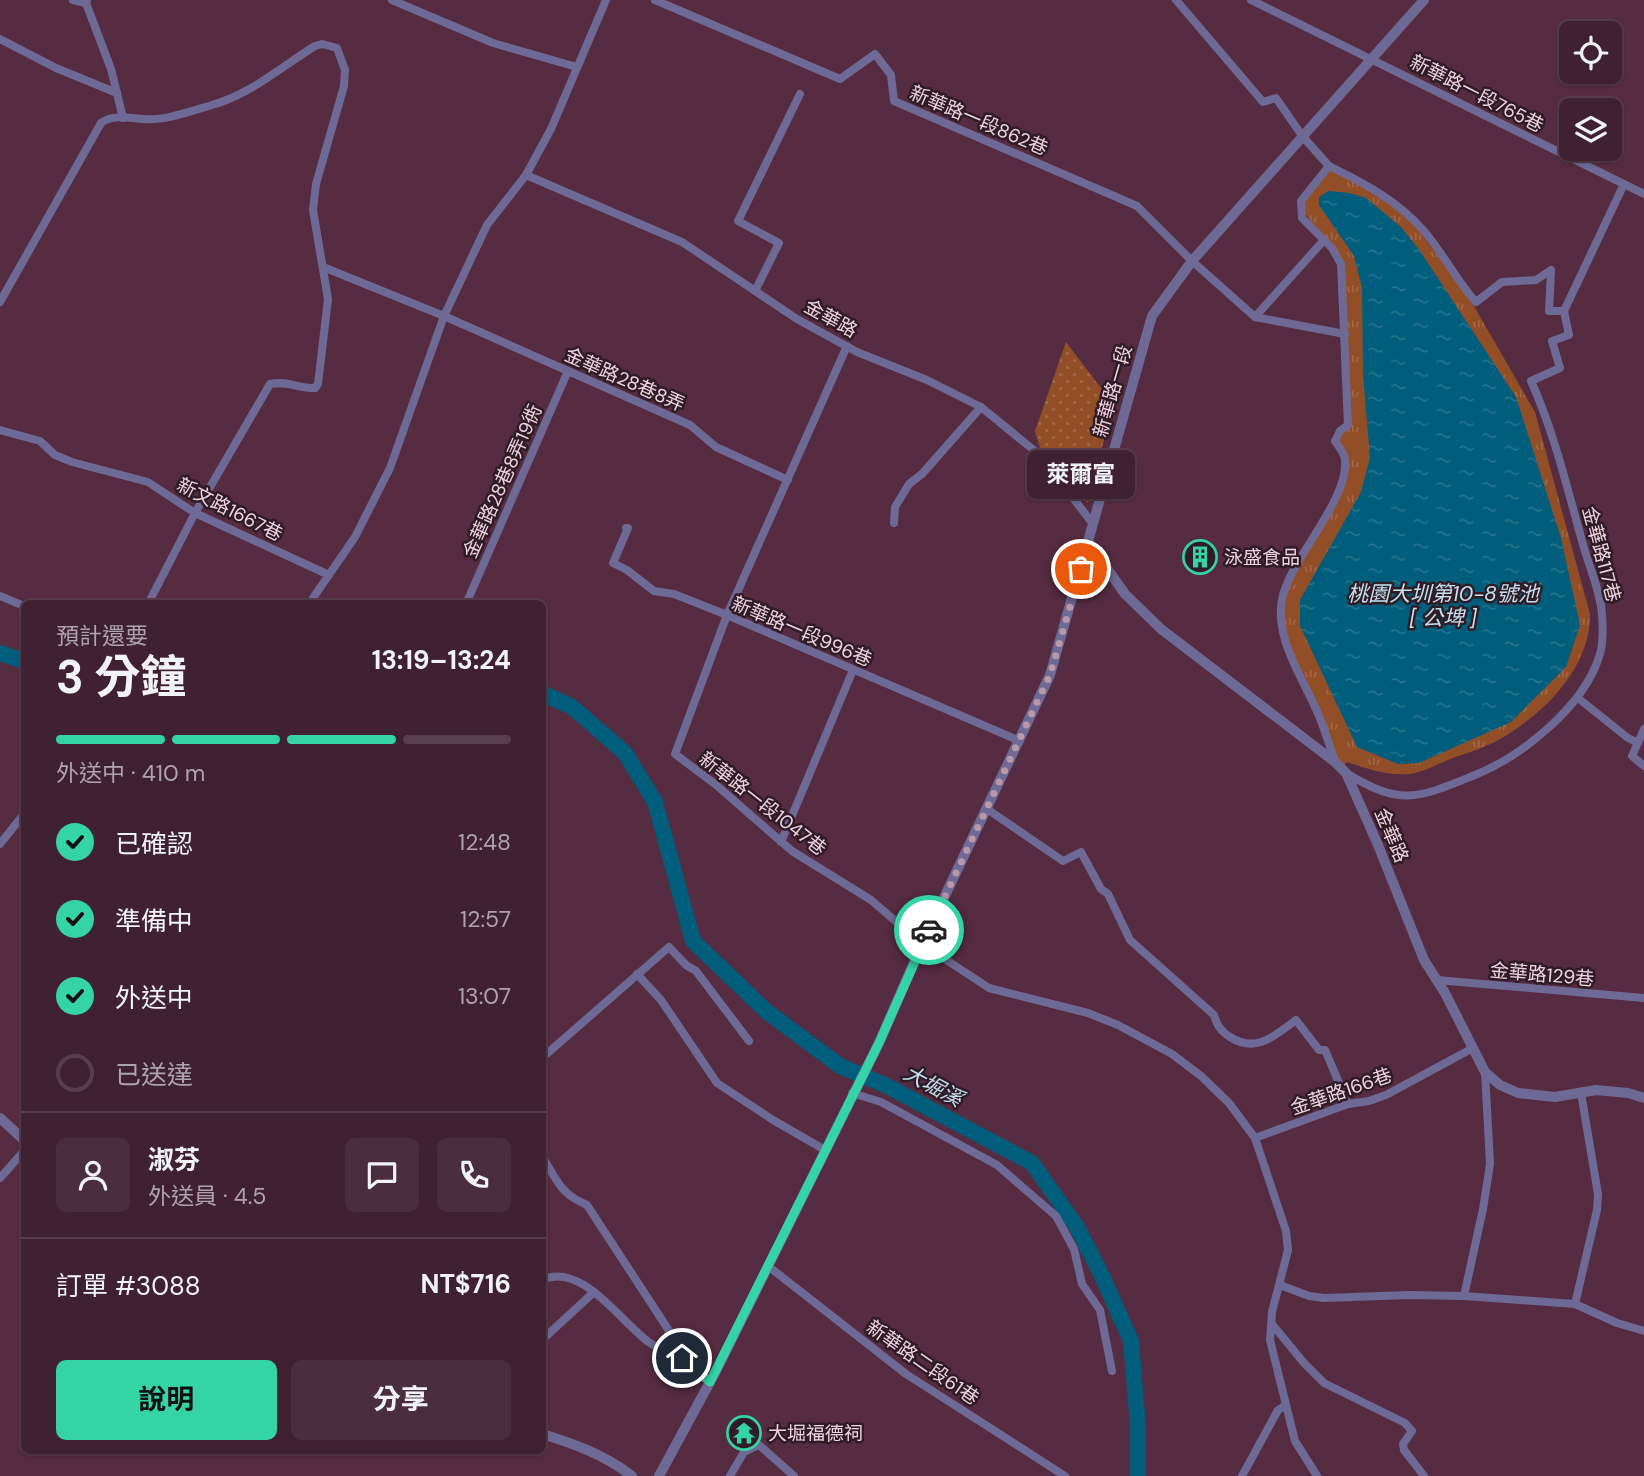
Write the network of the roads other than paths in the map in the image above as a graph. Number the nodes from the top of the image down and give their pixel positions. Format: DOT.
graph roads {
  1 [pos="74,0"];
  2 [pos="392,0"];
  3 [pos="606,0"];
  4 [pos="655,0"];
  5 [pos="1176,0"];
  6 [pos="1251,0"];
  7 [pos="1424,0"];
  8 [pos="87,1"];
  9 [pos="0,39"];
  10 [pos="1371,58"];
  11 [pos="577,67"];
  12 [pos="117,93"];
  13 [pos="800,94"];
  14 [pos="123,118"];
  15 [pos="1303,137"];
  16 [pos="1329,166"];
  17 [pos="526,175"];
  18 [pos="1624,184"];
  19 [pos="1644,194"];
  20 [pos="1324,240"];
  21 [pos="1192,261"];
  22 [pos="323,267"];
  23 [pos="755,291"];
  24 [pos="0,302"];
  25 [pos="1564,311"];
  26 [pos="444,316"];
  27 [pos="1255,317"];
  28 [pos="1345,334"];
  29 [pos="847,346"];
  30 [pos="568,371"];
  31 [pos="981,408"];
  32 [pos="0,430"];
  33 [pos="788,480"];
  34 [pos="195,513"];
  35 [pos="894,523"];
  36 [pos="1093,524"];
  37 [pos="626,528"];
  38 [pos="1089,543"];
  39 [pos="330,575"];
  40 [pos="0,596"];
  41 [pos="150,600"];
  42 [pos="314,600"];
  43 [pos="468,600"];
  44 [pos="21,605"];
  45 [pos="727,615"];
  46 [pos="853,670"];
  47 [pos="1578,698"];
  48 [pos="1644,729"];
  49 [pos="1020,741"];
  50 [pos="1638,743"];
  51 [pos="1335,762"];
  52 [pos="1644,766"];
  53 [pos="1346,773"];
  54 [pos="987,809"];
  55 [pos="21,818"];
  56 [pos="781,842"];
  57 [pos="0,844"];
  58 [pos="922,944"];
  59 [pos="637,974"];
  60 [pos="1437,980"];
  61 [pos="1644,998"];
  62 [pos="749,1041"];
  63 [pos="1473,1048"];
  64 [pos="546,1054"];
  65 [pos="1485,1072"];
  66 [pos="852,1093"];
  67 [pos="1581,1093"];
  68 [pos="1644,1098"];
  69 [pos="1348,1104"];
  70 [pos="0,1118"];
  71 [pos="21,1137"];
  72 [pos="1255,1138"];
  73 [pos="825,1150"];
  74 [pos="21,1154"];
  75 [pos="546,1163"];
  76 [pos="0,1178"];
  77 [pos="768,1266"];
  78 [pos="546,1278"];
  79 [pos="1280,1284"];
  80 [pos="594,1292"];
  81 [pos="1464,1296"];
  82 [pos="1574,1304"];
  83 [pos="1272,1324"];
  84 [pos="1644,1331"];
  85 [pos="546,1336"];
  86 [pos="682,1358"];
  87 [pos="1112,1371"];
  88 [pos="710,1382"];
  89 [pos="1285,1406"];
  90 [pos="546,1435"];
  91 [pos="632,1476"];
  92 [pos="659,1476"];
  93 [pos="730,1476"];
  94 [pos="794,1476"];
  95 [pos="1065,1476"];
  96 [pos="1242,1476"];
  97 [pos="1317,1476"];
  98 [pos="1424,1476"];
  1 -- 8 [label="street"];
  2 -- 11 [label="street"];
  3 -- 11 [label="street"];
  4 -- 21 [label="street, 新華路一段862巷"];
  5 -- 15 [label="street"];
  6 -- 10 [label="street, 新華路一段765巷"];
  7 -- 10 [label="street, 新華路一段"];
  8 -- 12 [label="street"];
  9 -- 12 [label="street"];
  10 -- 15 [label="street, 新華路一段"];
  10 -- 18 [label="street, 新華路一段765巷"];
  11 -- 17 [label="street"];
  12 -- 14 [label="street"];
  13 -- 23 [label="street"];
  14 -- 22 [label="street"];
  14 -- 24 [label="street"];
  15 -- 16 [label="street"];
  15 -- 21 [label="street, 新華路一段"];
  16 -- 20 [label="street"];
  16 -- 25 [label="street"];
  17 -- 23 [label="street, 金華路"];
  17 -- 26 [label="street"];
  18 -- 19 [label="street, 新華路一段765巷"];
  18 -- 25 [label="street"];
  20 -- 27 [label="street"];
  20 -- 28 [label="street"];
  21 -- 27 [label="street"];
  21 -- 36 [label="street, 新華路一段"];
  22 -- 26 [label="street, 金華路28巷8弄"];
  22 -- 34 [label="street"];
  23 -- 29 [label="street, 金華路"];
  25 -- 47 [label="street, 金華路117巷"];
  26 -- 30 [label="street, 金華路28巷8弄"];
  26 -- 39 [label="street"];
  27 -- 28 [label="street"];
  28 -- 51 [label="street"];
  29 -- 31 [label="street, 金華路"];
  29 -- 33 [label="street"];
  30 -- 33 [label="street, 金華路28巷8弄"];
  30 -- 43 [label="street, 金華路28巷8弄19衖"];
  31 -- 35 [label="street"];
  31 -- 36 [label="street, 金華路"];
  32 -- 34 [label="street, 新文路1667巷"];
  33 -- 45 [label="street"];
  34 -- 39 [label="street, 新文路1667巷"];
  34 -- 41 [label="street"];
  36 -- 38 [label="street, 新華路一段"];
  37 -- 45 [label="street, 新華路一段996巷"];
  38 -- 49 [label="street, 新華路一段"];
  38 -- 51 [label="street, 金華路"];
  39 -- 42 [label="street"];
  40 -- 44 [label="street"];
  45 -- 46 [label="street, 新華路一段996巷"];
  45 -- 56 [label="street, 新華路一段1047巷"];
  46 -- 49 [label="street, 新華路一段996巷"];
  46 -- 56 [label="street"];
  47 -- 50 [label="street"];
  47 -- 53 [label="street, 金華路117巷"];
  48 -- 50 [label="street"];
  49 -- 54 [label="street, 新華路一段"];
  50 -- 52 [label="street"];
  51 -- 53 [label="street, 金華路"];
  53 -- 60 [label="street, 金華路"];
  54 -- 58 [label="street, 新華路一段"];
  54 -- 69 [label="street"];
  55 -- 57 [label="street"];
  56 -- 58 [label="street, 新華路一段1047巷"];
  58 -- 66 [label="street, 新華路一段"];
  58 -- 72 [label="street, 新華路一段1047巷"];
  59 -- 62 [label="street"];
  59 -- 64 [label="street"];
  59 -- 73 [label="street"];
  60 -- 61 [label="street, 金華路129巷"];
  60 -- 63 [label="street, 金華路"];
  63 -- 65 [label="street, 金華路"];
  63 -- 69 [label="street, 金華路166巷"];
  65 -- 67 [label="street, 金華路"];
  65 -- 81 [label="street"];
  66 -- 73 [label="street, 新華路一段"];
  66 -- 87 [label="street"];
  67 -- 68 [label="street, 金華路"];
  67 -- 82 [label="street"];
  69 -- 72 [label="street, 金華路166巷"];
  70 -- 71 [label="street"];
  72 -- 79 [label="street, 新華路一段1047巷"];
  73 -- 77 [label="street, 新華路一段"];
  74 -- 76 [label="street"];
  75 -- 86 [label="street"];
  77 -- 88 [label="street, 新華路一段"];
  77 -- 95 [label="street, 新華路二段61巷"];
  78 -- 80 [label="street"];
  79 -- 81 [label="street"];
  79 -- 83 [label="street, 新華路一段1047巷"];
  80 -- 85 [label="street"];
  80 -- 86 [label="street"];
  81 -- 82 [label="street"];
  82 -- 84 [label="street"];
  83 -- 89 [label="street, 新華路一段1047巷"];
  83 -- 98 [label="street"];
  86 -- 88 [label="street"];
  88 -- 92 [label="street, 新華路一段"];
  89 -- 96 [label="street"];
  89 -- 97 [label="street, 新華路一段1047巷"];
  90 -- 91 [label="street"];
  93 -- 94 [label="street"];
}
